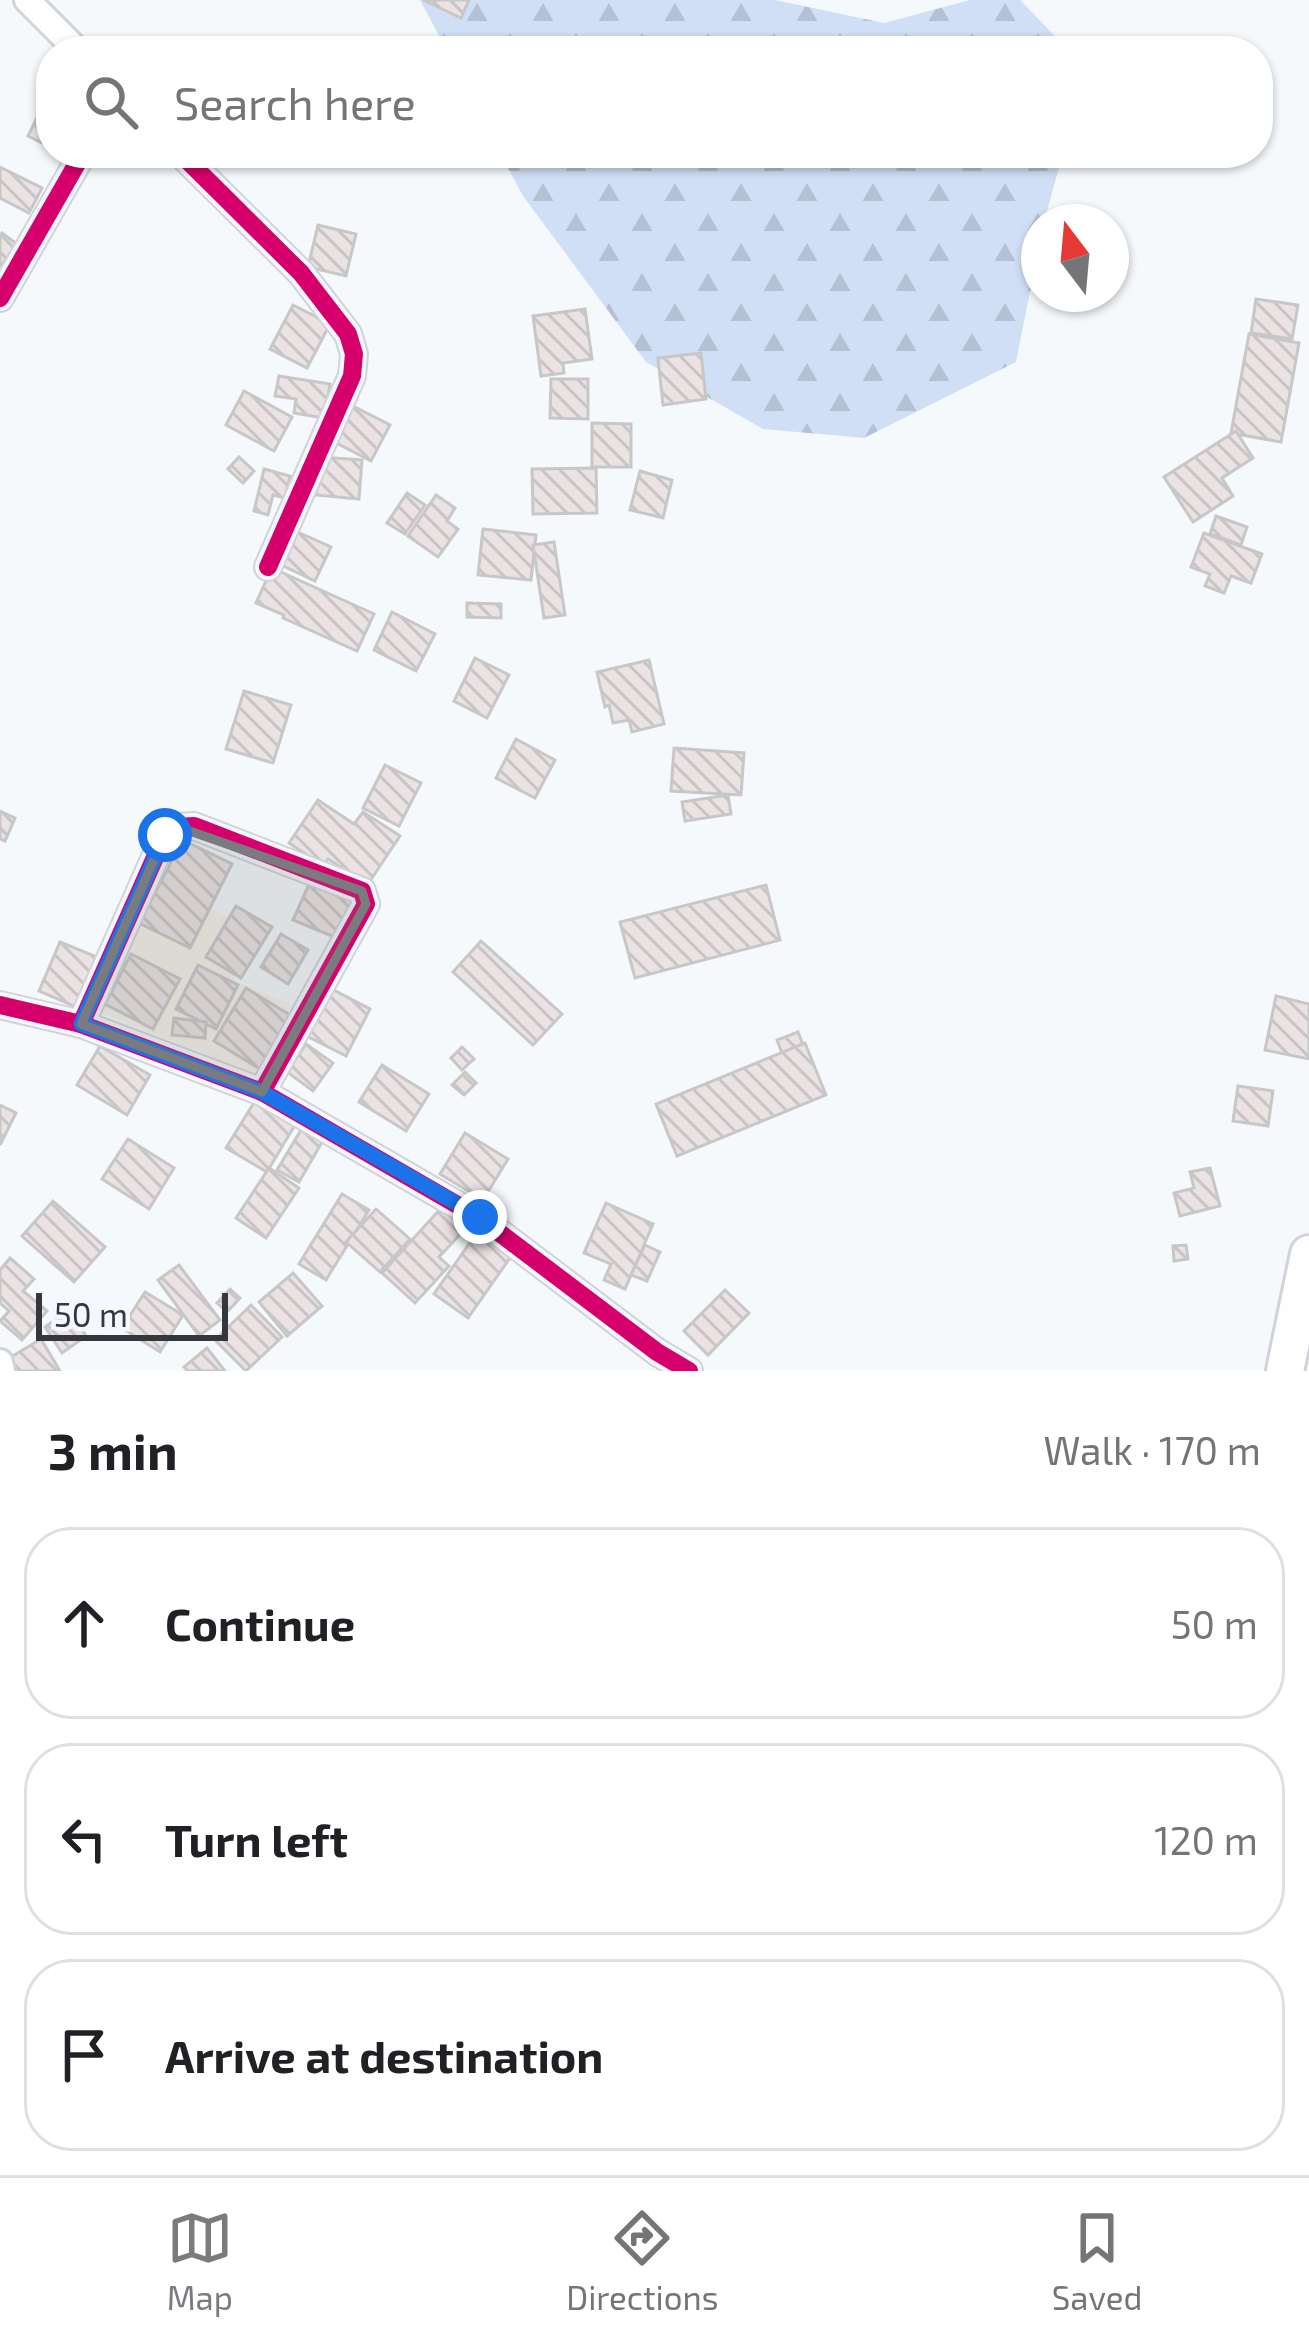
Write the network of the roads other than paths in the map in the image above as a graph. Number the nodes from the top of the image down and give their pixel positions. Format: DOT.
graph roads {
  1 [pos="27,0"];
  2 [pos="63,36"];
  3 [pos="74,168"];
  4 [pos="195,168"];
  5 [pos="0,298"];
  6 [pos="268,567"];
  7 [pos="0,1005"];
  8 [pos="81,1024"];
  9 [pos="262,1092"];
  10 [pos="1309,1254"];
  11 [pos="1295,1350"];
  12 [pos="689,1371"];
  1 -- 2 [label="street"];
  3 -- 5 [label="street"];
  4 -- 6 [label="street"];
  7 -- 8 [label="street"];
  8 -- 9 [label="street"];
  8 -- 9 [label="street"];
  9 -- 12 [label="street"];
  10 -- 11 [label="street"];
}
